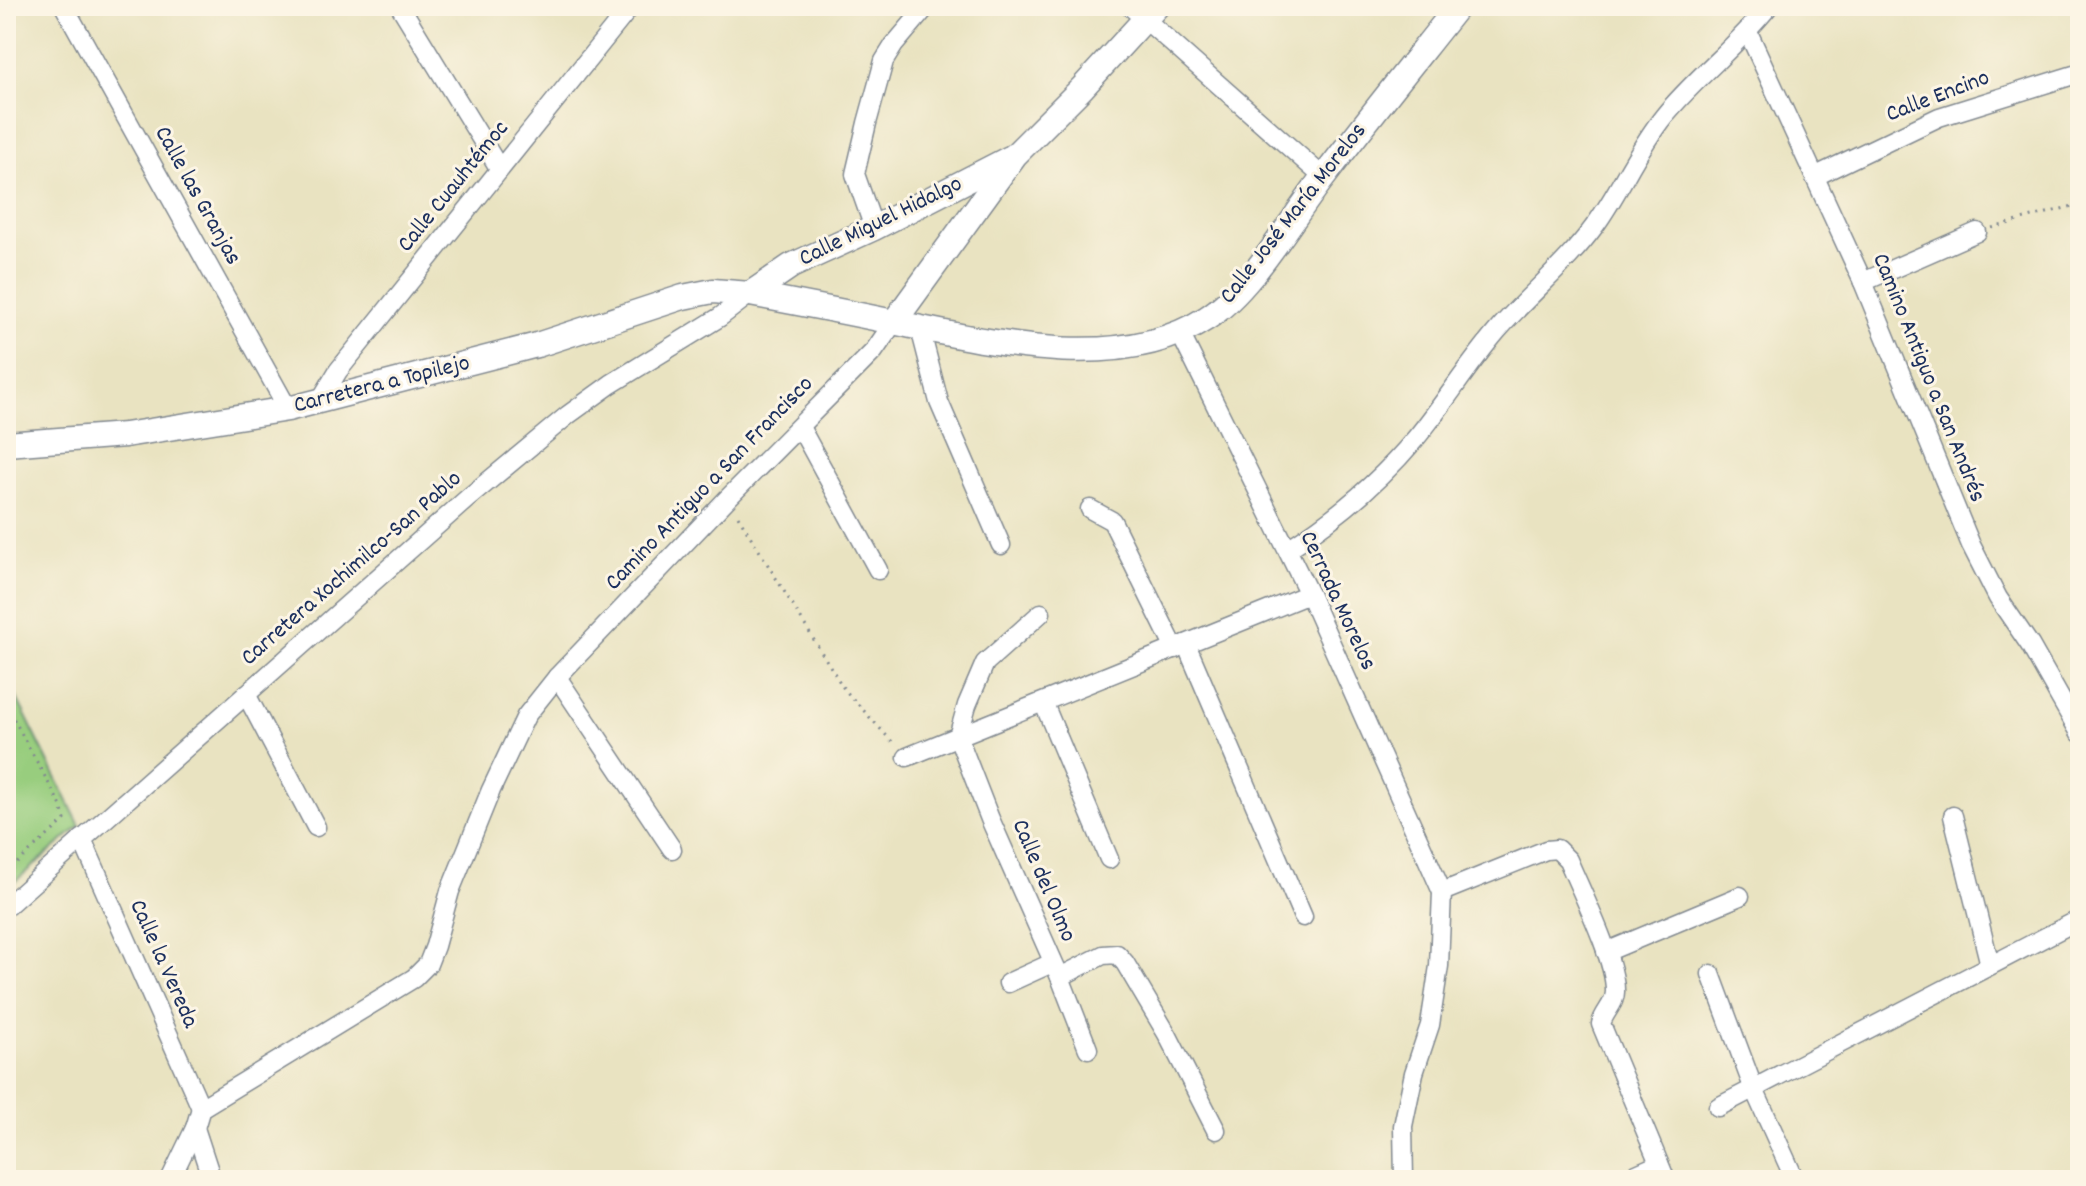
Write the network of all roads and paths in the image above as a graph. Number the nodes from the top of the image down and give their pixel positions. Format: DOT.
graph roads {
  1 [pos="64,6"];
  2 [pos="400,6"];
  3 [pos="631,6"];
  4 [pos="927,6"];
  5 [pos="1458,6"];
  6 [pos="1769,6"];
  7 [pos="1144,10"];
  8 [pos="1748,32"];
  9 [pos="2080,73"];
  10 [pos="1015,155"];
  11 [pos="499,168"];
  12 [pos="1816,176"];
  13 [pos="1323,177"];
  14 [pos="2080,204"];
  15 [pos="874,228"];
  16 [pos="1977,232"];
  17 [pos="1863,282"];
  18 [pos="750,294"];
  19 [pos="894,322"];
  20 [pos="920,328"];
  21 [pos="1180,333"];
  22 [pos="320,401"];
  23 [pos="288,409"];
  24 [pos="800,427"];
  25 [pos="6,444"];
  26 [pos="727,499"];
  27 [pos="1090,509"];
  28 [pos="1001,545"];
  29 [pos="1288,549"];
  30 [pos="878,570"];
  31 [pos="1309,594"];
  32 [pos="1041,613"];
  33 [pos="1181,646"];
  34 [pos="557,677"];
  35 [pos="246,694"];
  36 [pos="1044,704"];
  37 [pos="6,705"];
  38 [pos="2080,733"];
  39 [pos="958,737"];
  40 [pos="907,757"];
  41 [pos="1953,816"];
  42 [pos="316,827"];
  43 [pos="82,839"];
  44 [pos="672,849"];
  45 [pos="1109,859"];
  46 [pos="6,873"];
  47 [pos="1442,892"];
  48 [pos="1740,896"];
  49 [pos="6,907"];
  50 [pos="1303,917"];
  51 [pos="2080,919"];
  52 [pos="1606,952"];
  53 [pos="1990,965"];
  54 [pos="1056,970"];
  55 [pos="1711,974"];
  56 [pos="1008,983"];
  57 [pos="1088,1049"];
  58 [pos="1753,1087"];
  59 [pos="1718,1107"];
  60 [pos="201,1108"];
  61 [pos="195,1128"];
  62 [pos="1216,1130"];
  63 [pos="1662,1172"];
  64 [pos="170,1180"];
  65 [pos="212,1180"];
  66 [pos="1404,1180"];
  67 [pos="1623,1180"];
  68 [pos="1795,1180"];
  1 -- 23 [label="street, Calle las Granjas"];
  2 -- 11 [label="street"];
  3 -- 11 [label="street, Calle Cuauhtémoc"];
  4 -- 15 [label="street"];
  5 -- 13 [label="main road, Calle José María Morelos"];
  6 -- 8 [label="street"];
  7 -- 10 [label="main road, Calle Miguel Hidalgo"];
  7 -- 13 [label="street"];
  8 -- 12 [label="street, Camino Antiguo a San Andrés"];
  8 -- 29 [label="street"];
  9 -- 12 [label="street, Calle Encino"];
  10 -- 15 [label="main road, Calle Miguel Hidalgo"];
  10 -- 19 [label="main road, Calle Miguel Hidalgo"];
  11 -- 22 [label="street, Calle Cuauhtémoc"];
  12 -- 17 [label="street, Camino Antiguo a San Andrés"];
  13 -- 21 [label="main road, Calle José María Morelos"];
  14 -- 16 [label="path"];
  15 -- 18 [label="main road, Calle Miguel Hidalgo"];
  16 -- 17 [label="street"];
  17 -- 38 [label="street, Camino Antiguo a San Andrés"];
  18 -- 19 [label="main road, Carretera a Topilejo"];
  18 -- 22 [label="main road, Carretera a Topilejo"];
  18 -- 35 [label="street, Carretera Xochimilco-San Pablo"];
  19 -- 20 [label="main road, Calle José María Morelos"];
  19 -- 24 [label="street, Camino Antiguo a San Francisco"];
  20 -- 21 [label="main road, Calle José María Morelos"];
  20 -- 28 [label="street"];
  21 -- 29 [label="street, Cerrada Morelos"];
  22 -- 23 [label="main road, Carretera a Topilejo"];
  23 -- 25 [label="main road, Carretera a Topilejo"];
  24 -- 26 [label="street, Camino Antiguo a San Francisco"];
  24 -- 30 [label="street"];
  26 -- 34 [label="street, Camino Antiguo a San Francisco"];
  26 -- 40 [label="path"];
  27 -- 33 [label="street"];
  29 -- 31 [label="street, Cerrada Morelos"];
  31 -- 33 [label="street"];
  31 -- 47 [label="street, Cerrada Morelos"];
  32 -- 39 [label="street"];
  33 -- 36 [label="street"];
  33 -- 50 [label="street"];
  34 -- 44 [label="street"];
  34 -- 60 [label="street, Camino Antiguo a San Francisco"];
  35 -- 42 [label="street"];
  35 -- 43 [label="street, Carretera Xochimilco-San Pablo"];
  36 -- 39 [label="street"];
  36 -- 45 [label="street"];
  37 -- 46 [label="path"];
  39 -- 40 [label="street"];
  39 -- 54 [label="street, Calle del Olmo"];
  41 -- 53 [label="street"];
  43 -- 49 [label="street, Carretera Xochimilco-San Pablo"];
  43 -- 60 [label="street, Calle la Vereda"];
  47 -- 52 [label="street"];
  47 -- 66 [label="street"];
  48 -- 52 [label="street"];
  51 -- 53 [label="street"];
  52 -- 63 [label="street"];
  53 -- 58 [label="street"];
  54 -- 56 [label="street"];
  54 -- 57 [label="street"];
  54 -- 62 [label="street, Calle del Olmo"];
  55 -- 58 [label="street"];
  58 -- 59 [label="street"];
  58 -- 68 [label="street"];
  60 -- 61 [label="street"];
  61 -- 64 [label="street"];
  61 -- 65 [label="street"];
  63 -- 67 [label="street"];
}
